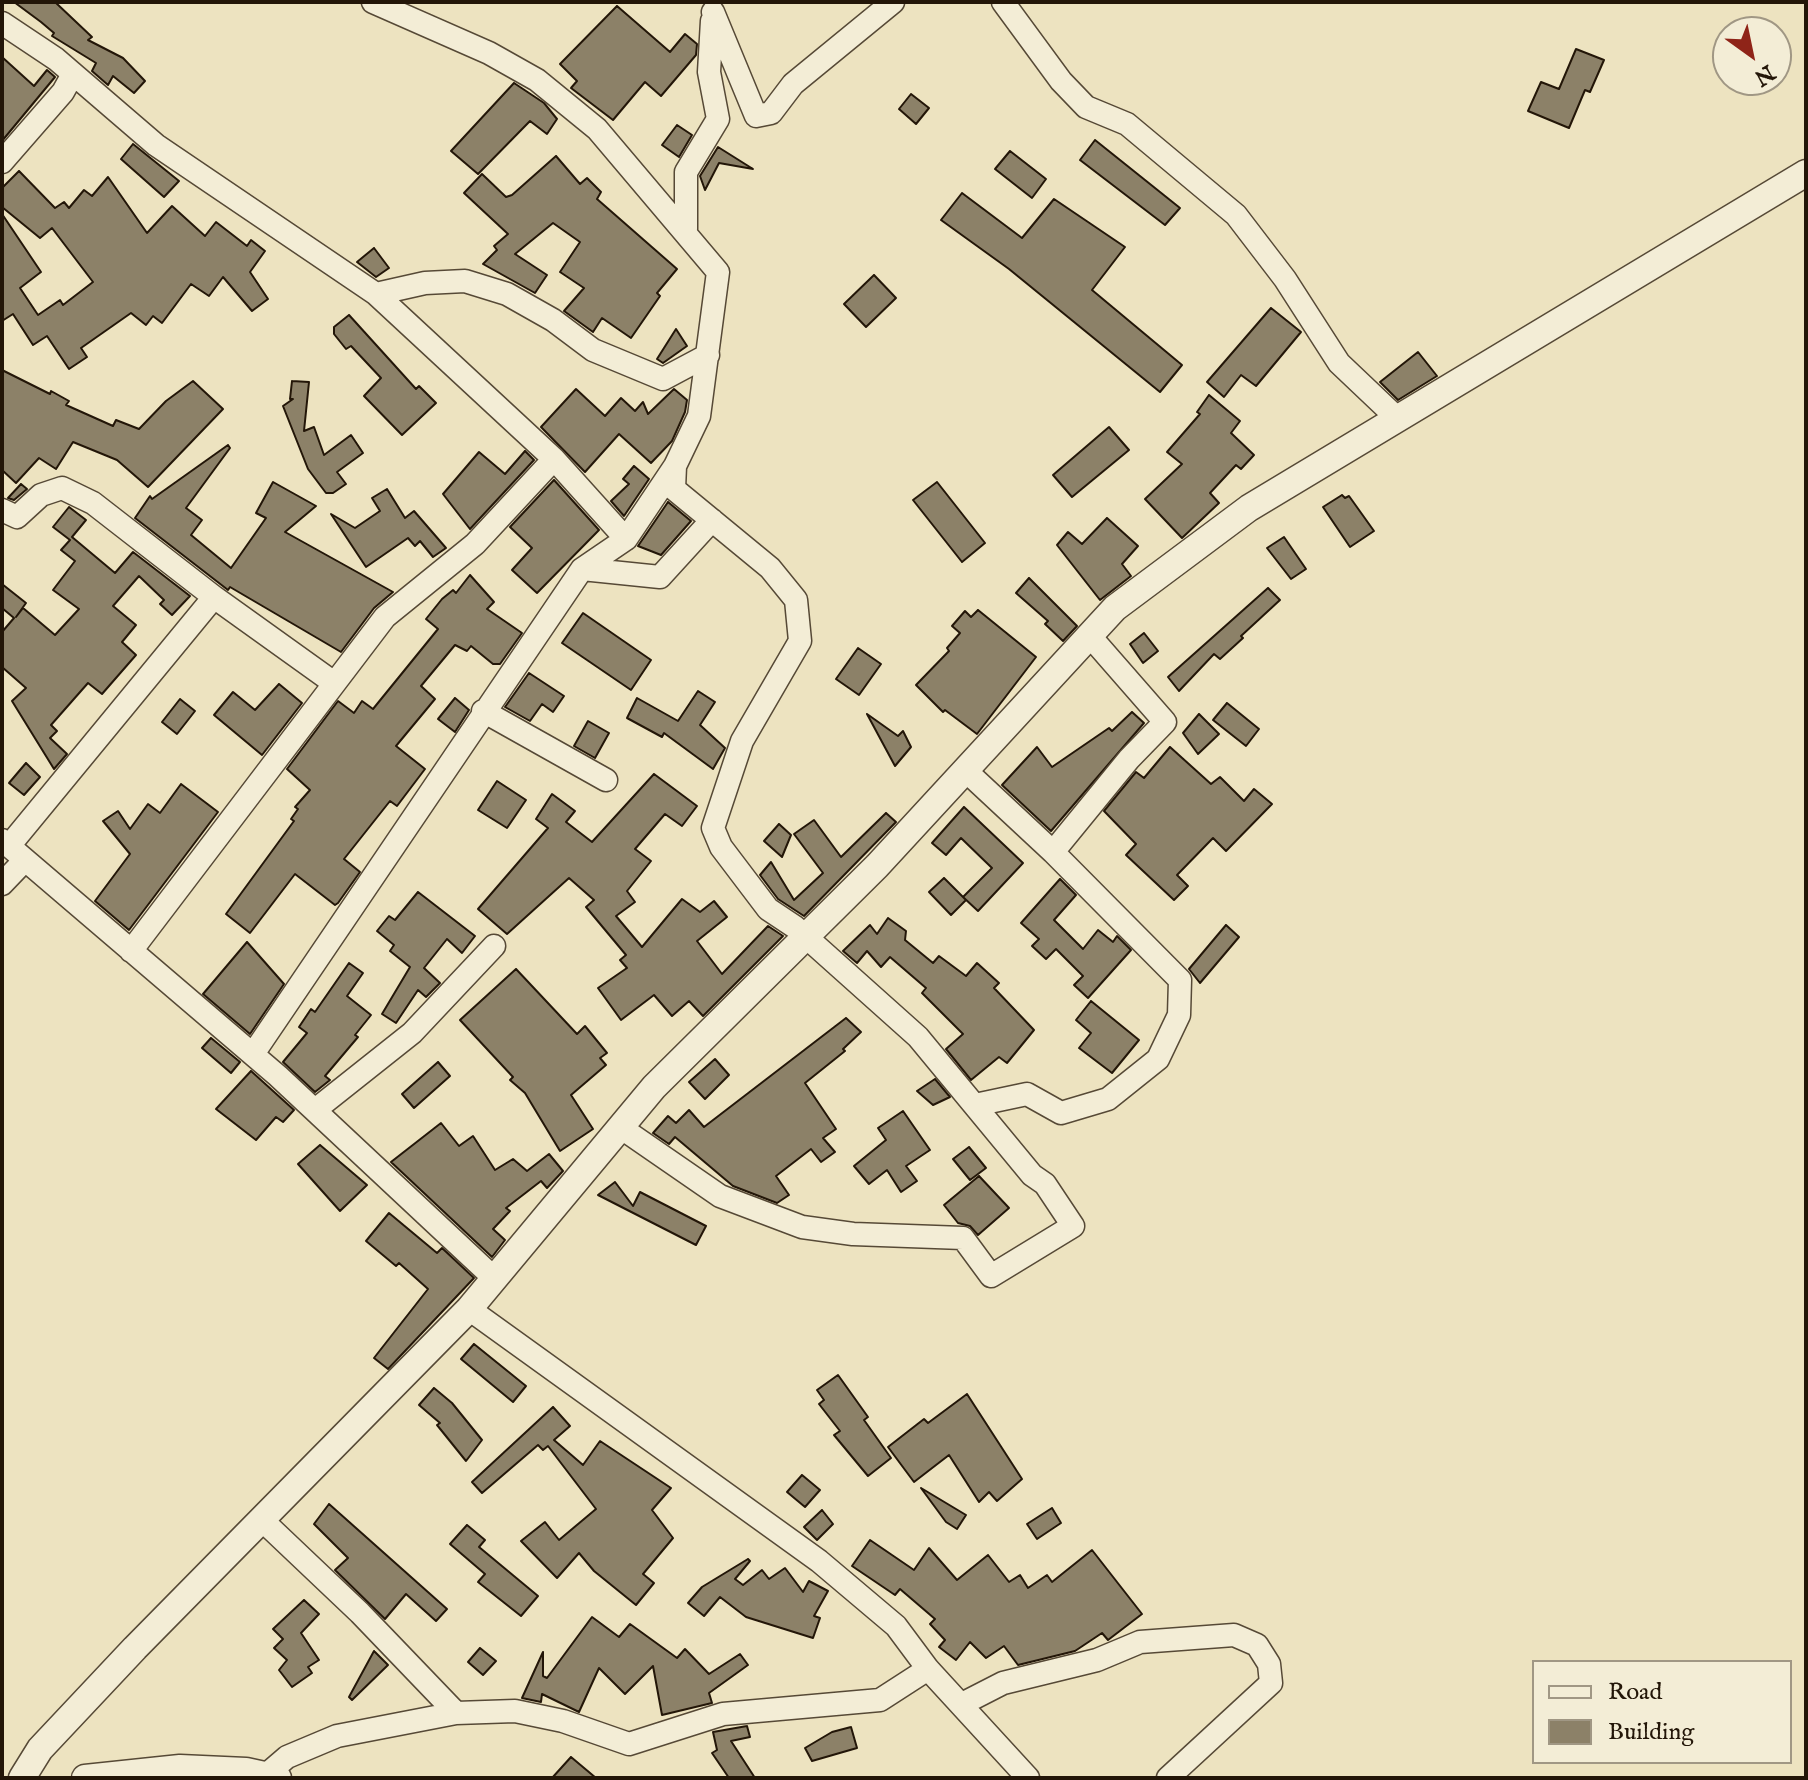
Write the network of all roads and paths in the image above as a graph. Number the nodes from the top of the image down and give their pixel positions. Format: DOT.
graph roads {
  1 [pos="373,2"];
  2 [pos="893,2"];
  3 [pos="1003,2"];
  4 [pos="712,7"];
  5 [pos="2,23"];
  6 [pos="73,74"];
  7 [pos="2,162"];
  8 [pos="1806,173"];
  9 [pos="686,229"];
  10 [pos="376,294"];
  11 [pos="708,355"];
  12 [pos="1398,419"];
  13 [pos="554,459"];
  14 [pos="675,466"];
  15 [pos="2,510"];
  16 [pos="712,520"];
  17 [pos="626,539"];
  18 [pos="582,569"];
  19 [pos="214,597"];
  20 [pos="1089,635"];
  21 [pos="334,683"];
  22 [pos="483,711"];
  23 [pos="965,770"];
  24 [pos="606,780"];
  25 [pos="12,849"];
  26 [pos="1053,852"];
  27 [pos="2,884"];
  28 [pos="805,939"];
  29 [pos="494,946"];
  30 [pos="131,951"];
  31 [pos="253,1054"];
  32 [pos="975,1105"];
  33 [pos="315,1110"];
  34 [pos="620,1127"];
  35 [pos="495,1279"];
  36 [pos="469,1309"];
  37 [pos="262,1520"];
  38 [pos="928,1669"];
  39 [pos="962,1704"];
  40 [pos="456,1713"];
  41 [pos="272,1777"];
  42 [pos="22,1778"];
  43 [pos="85,1778"];
  44 [pos="1028,1778"];
  45 [pos="1168,1778"];
  1 -- 9 [label="street"];
  2 -- 4 [label="street"];
  3 -- 12 [label="street"];
  4 -- 9 [label="street"];
  5 -- 6 [label="street"];
  6 -- 7 [label="street"];
  6 -- 10 [label="street"];
  8 -- 12 [label="street"];
  9 -- 11 [label="street"];
  10 -- 11 [label="street"];
  10 -- 13 [label="street"];
  11 -- 14 [label="street"];
  12 -- 20 [label="street"];
  13 -- 17 [label="street"];
  13 -- 21 [label="street"];
  14 -- 16 [label="street"];
  14 -- 17 [label="street"];
  15 -- 19 [label="street"];
  16 -- 18 [label="street"];
  16 -- 28 [label="street"];
  17 -- 18 [label="street"];
  18 -- 22 [label="street"];
  19 -- 21 [label="street"];
  19 -- 25 [label="street"];
  20 -- 23 [label="street"];
  20 -- 26 [label="street"];
  21 -- 30 [label="street"];
  22 -- 24 [label="street"];
  22 -- 31 [label="street"];
  23 -- 26 [label="street"];
  23 -- 28 [label="street"];
  25 -- 27 [label="street"];
  25 -- 30 [label="street"];
  26 -- 32 [label="street"];
  28 -- 32 [label="street"];
  28 -- 34 [label="street"];
  29 -- 33 [label="street"];
  30 -- 31 [label="street"];
  31 -- 33 [label="street"];
  32 -- 34 [label="street"];
  33 -- 35 [label="street"];
  34 -- 35 [label="street"];
  35 -- 36 [label="street"];
  36 -- 37 [label="street"];
  36 -- 38 [label="street"];
  37 -- 40 [label="street"];
  37 -- 42 [label="street"];
  38 -- 39 [label="street"];
  38 -- 40 [label="street"];
  39 -- 44 [label="street"];
  39 -- 45 [label="street"];
  40 -- 41 [label="street"];
  41 -- 43 [label="street"];
}
